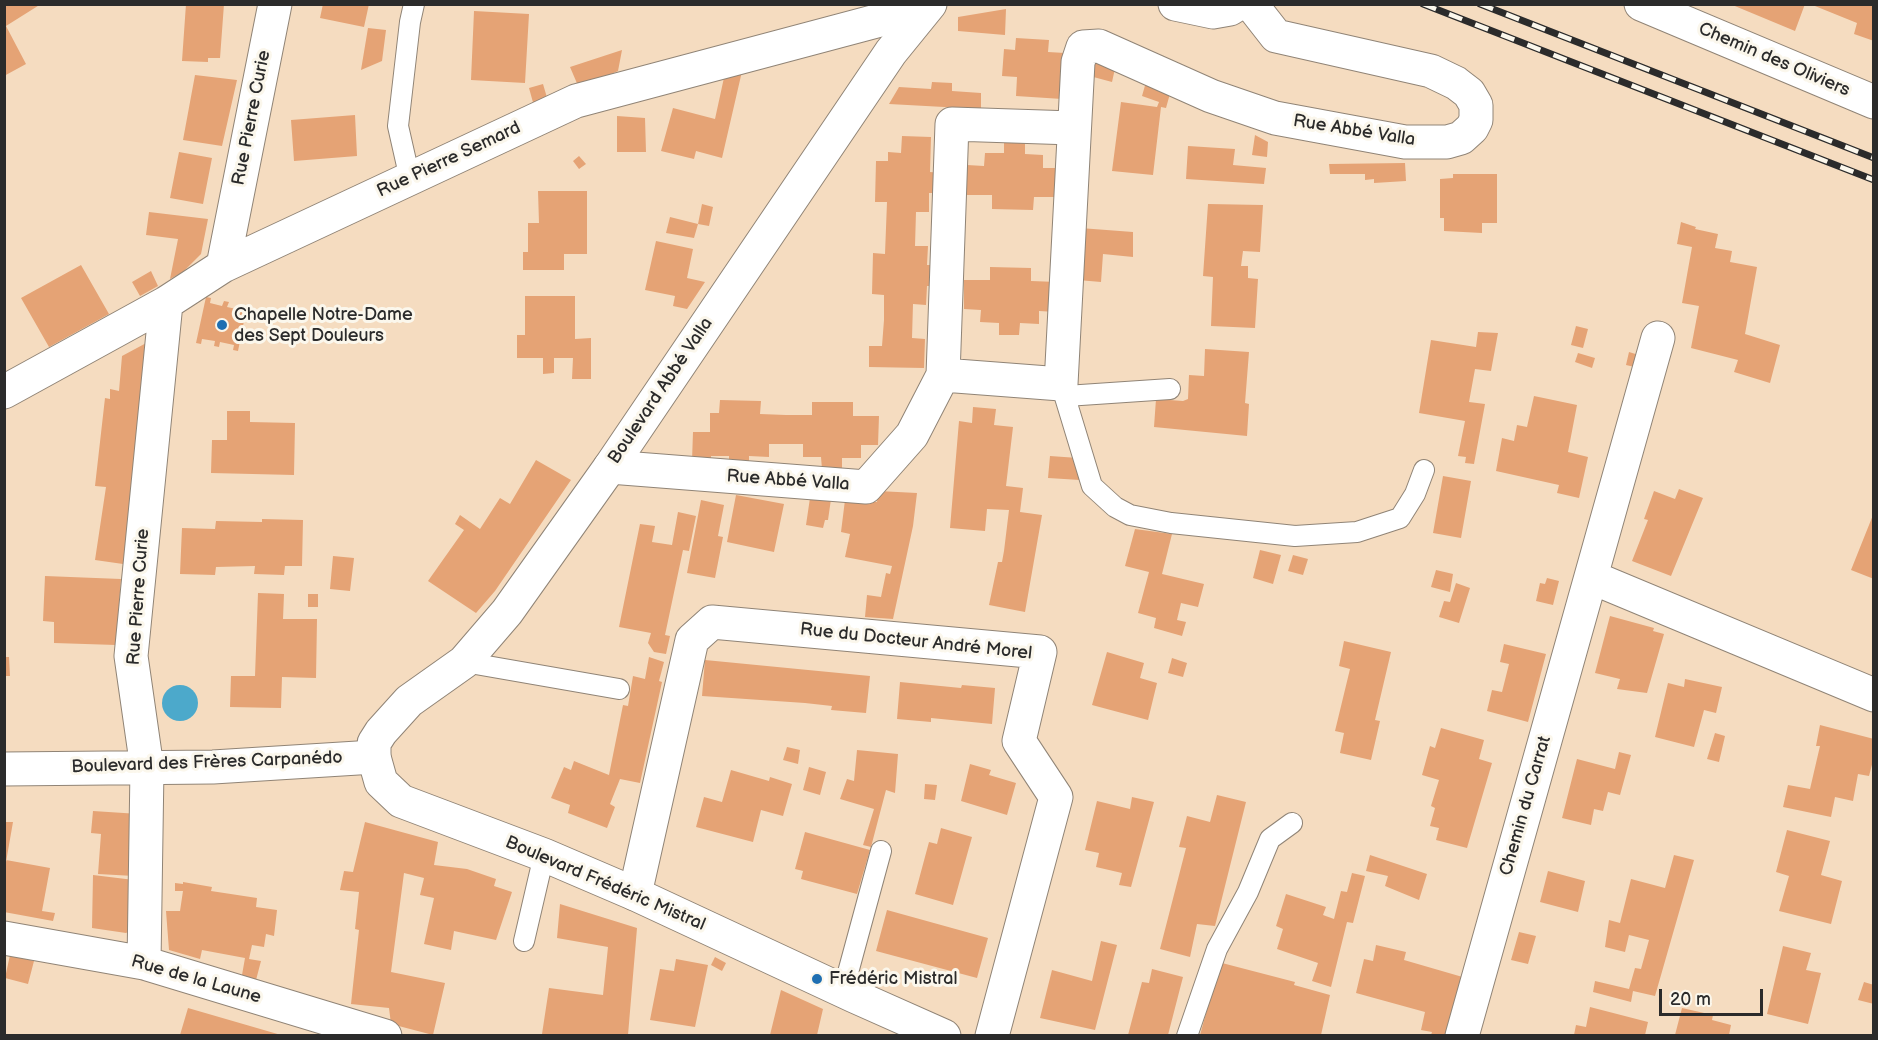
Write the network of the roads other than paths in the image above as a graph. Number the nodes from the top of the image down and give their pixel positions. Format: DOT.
graph roads {
  1 [pos="275,4"];
  2 [pos="414,4"];
  3 [pos="1175,4"];
  4 [pos="1239,4"];
  5 [pos="1251,4"];
  6 [pos="1641,4"];
  7 [pos="927,6"];
  8 [pos="1874,102"];
  9 [pos="1074,128"];
  10 [pos="410,179"];
  11 [pos="223,266"];
  12 [pos="166,303"];
  13 [pos="1659,338"];
  14 [pos="943,375"];
  15 [pos="1170,389"];
  16 [pos="1064,390"];
  17 [pos="4,392"];
  18 [pos="610,467"];
  19 [pos="1424,470"];
  20 [pos="1591,576"];
  21 [pos="464,662"];
  22 [pos="619,690"];
  23 [pos="1874,695"];
  24 [pos="374,757"];
  25 [pos="147,768"];
  26 [pos="4,769"];
  27 [pos="1292,823"];
  28 [pos="881,851"];
  29 [pos="544,855"];
  30 [pos="635,894"];
  31 [pos="4,938"];
  32 [pos="524,941"];
  33 [pos="144,963"];
  34 [pos="848,994"];
  35 [pos="385,1035"];
  36 [pos="893,1035"];
  37 [pos="944,1035"];
  38 [pos="992,1035"];
  39 [pos="1187,1035"];
  40 [pos="1462,1035"];
  1 -- 11 [label="street, Rue Pierre Curie"];
  2 -- 10 [label="lane"];
  3 -- 4 [label="street"];
  5 -- 9 [label="street, Rue Abbé Valla"];
  6 -- 8 [label="street, Chemin des Oliviers"];
  7 -- 10 [label="street, Rue Pierre Semard"];
  7 -- 18 [label="street, Boulevard Abbé Valla"];
  9 -- 14 [label="street, Rue Abbé Valla"];
  9 -- 16 [label="street, Rue Abbé Valla"];
  10 -- 11 [label="street, Rue Pierre Semard"];
  11 -- 12 [label="street, Rue Pierre Semard"];
  12 -- 17 [label="street, Rue Pierre Semard"];
  12 -- 25 [label="street, Rue Pierre Curie"];
  13 -- 20 [label="street, Chemin du Carrat"];
  14 -- 16 [label="street"];
  14 -- 18 [label="street, Rue Abbé Valla"];
  15 -- 16 [label="lane"];
  16 -- 19 [label="lane"];
  18 -- 21 [label="street, Boulevard Abbé Valla"];
  20 -- 23 [label="street"];
  20 -- 40 [label="street, Chemin du Carrat"];
  21 -- 22 [label="lane"];
  21 -- 24 [label="street, Boulevard Abbé Valla"];
  24 -- 25 [label="street, Boulevard des Frères Carpanédo"];
  24 -- 29 [label="street, Boulevard Frédéric Mistral"];
  25 -- 26 [label="street, Boulevard des Frères Carpanédo"];
  25 -- 33 [label="street, Rue Pierre Curie"];
  27 -- 39 [label="lane"];
  28 -- 34 [label="lane"];
  29 -- 30 [label="street, Boulevard Frédéric Mistral"];
  29 -- 32 [label="lane"];
  30 -- 34 [label="street, Boulevard Frédéric Mistral"];
  30 -- 38 [label="street, Rue du Docteur André Morel"];
  31 -- 33 [label="street, Rue de la Laune"];
  33 -- 35 [label="street, Rue de la Laune"];
  34 -- 36 [label="street, Boulevard Frédéric Mistral"];
  34 -- 37 [label="street, Boulevard Frédéric Mistral"];
}
